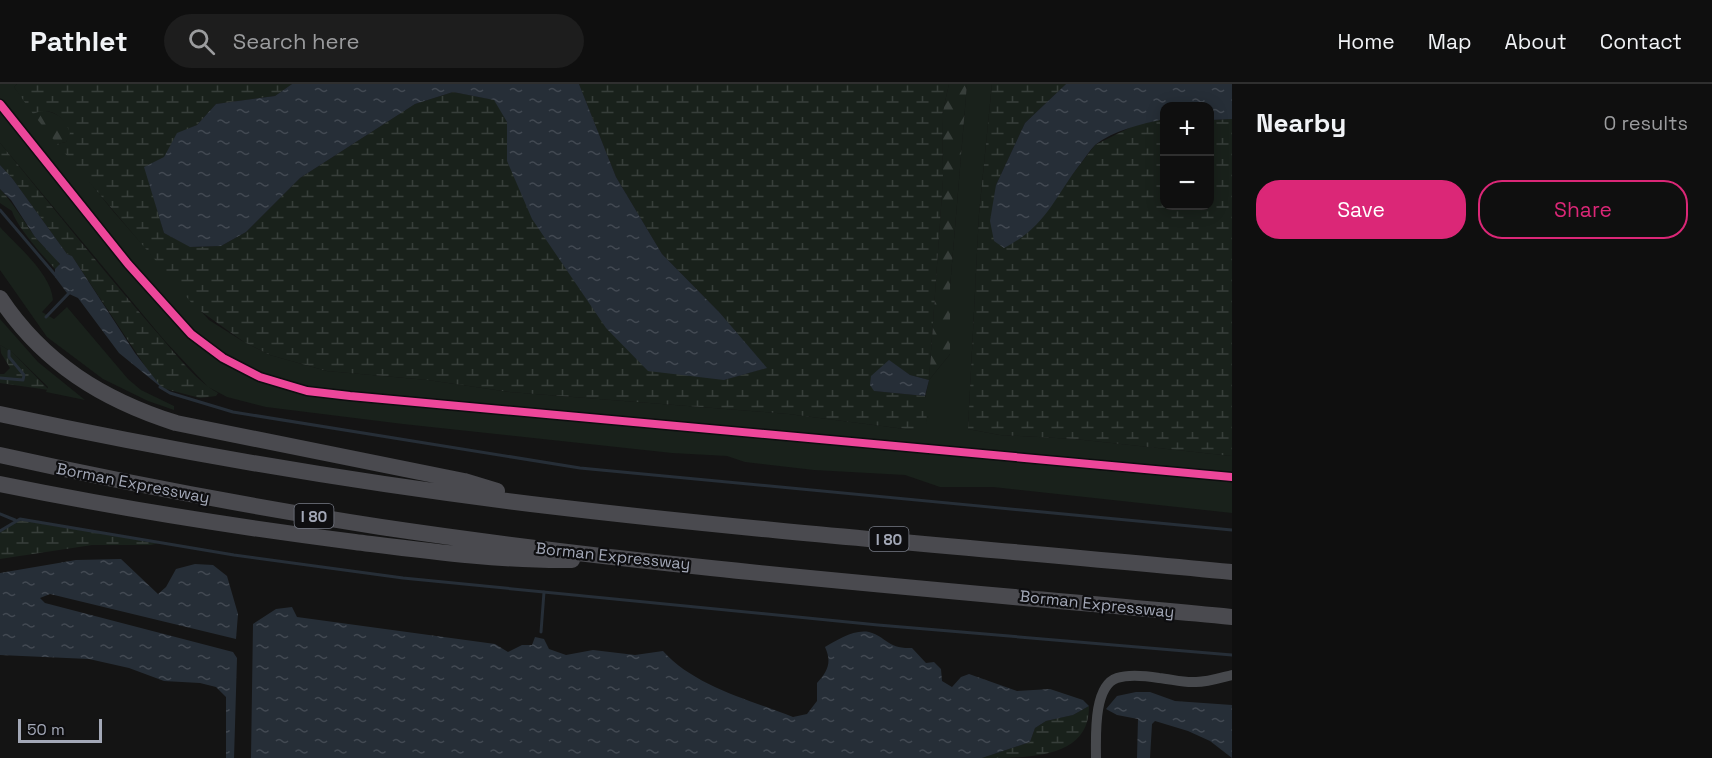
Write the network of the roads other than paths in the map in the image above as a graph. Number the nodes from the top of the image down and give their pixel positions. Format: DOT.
graph roads {
  1 [pos="0,298"];
  2 [pos="0,414"];
  3 [pos="0,455"];
  4 [pos="0,484"];
  5 [pos="547,506"];
  6 [pos="630,558"];
  7 [pos="1232,572"];
  8 [pos="1232,618"];
  9 [pos="1232,675"];
  10 [pos="1096,758"];
  1 -- 5 [label="highway"];
  2 -- 5 [label="highway, I 80"];
  3 -- 6 [label="highway, Borman Expressway / I 80"];
  4 -- 6 [label="highway"];
  5 -- 7 [label="highway, I 80"];
  6 -- 8 [label="highway, Borman Expressway / I 80"];
  9 -- 10 [label="lane"];
}
